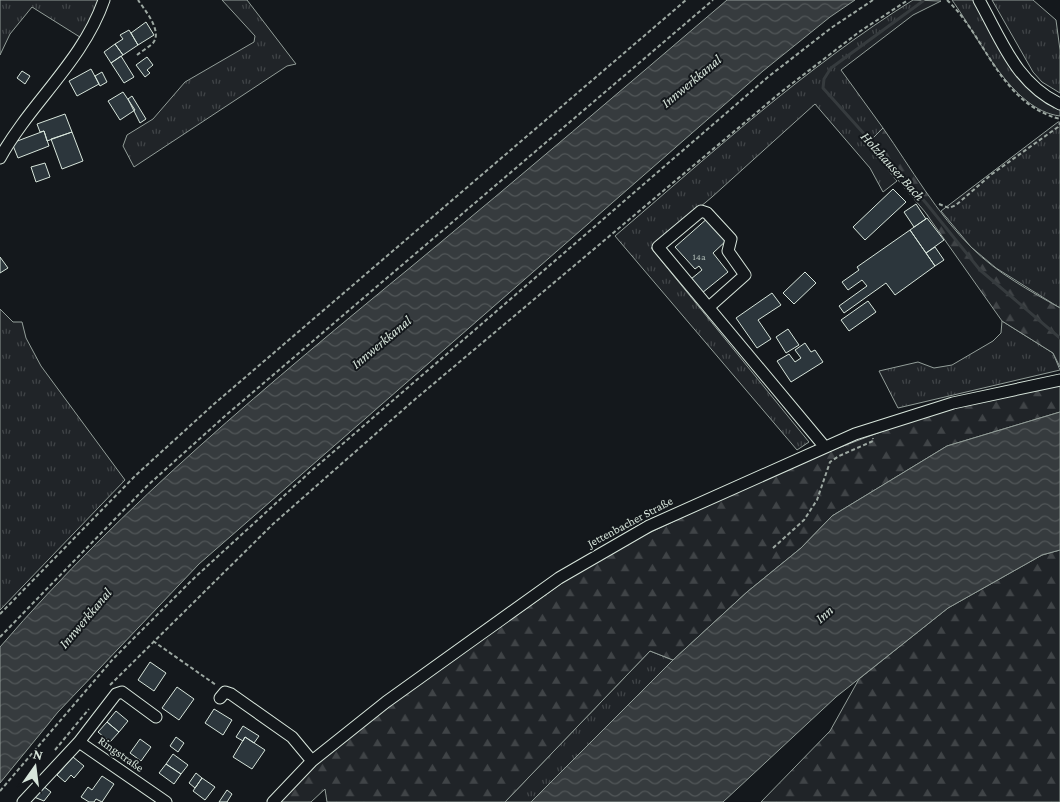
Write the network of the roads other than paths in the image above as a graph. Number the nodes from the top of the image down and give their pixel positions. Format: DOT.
graph roads {
  1 [pos="104,0"];
  2 [pos="979,0"];
  3 [pos="1060,104"];
  4 [pos="0,158"];
  5 [pos="708,307"];
  6 [pos="1060,380"];
  7 [pos="824,446"];
  8 [pos="222,695"];
  9 [pos="156,717"];
  10 [pos="79,742"];
  11 [pos="312,761"];
  12 [pos="23,802"];
  13 [pos="166,802"];
  14 [pos="274,802"];
  1 -- 4 [label="street"];
  2 -- 3 [label="street"];
  5 -- 5 [label="street"];
  5 -- 7 [label="street"];
  6 -- 7 [label="street, Jettenbacher Straße"];
  7 -- 11 [label="street, Jettenbacher Straße"];
  8 -- 11 [label="street"];
  9 -- 10 [label="street"];
  10 -- 12 [label="street, Ringstraße"];
  10 -- 13 [label="street, Ringstraße"];
  11 -- 14 [label="street, Jettenbacher Straße"];
}
